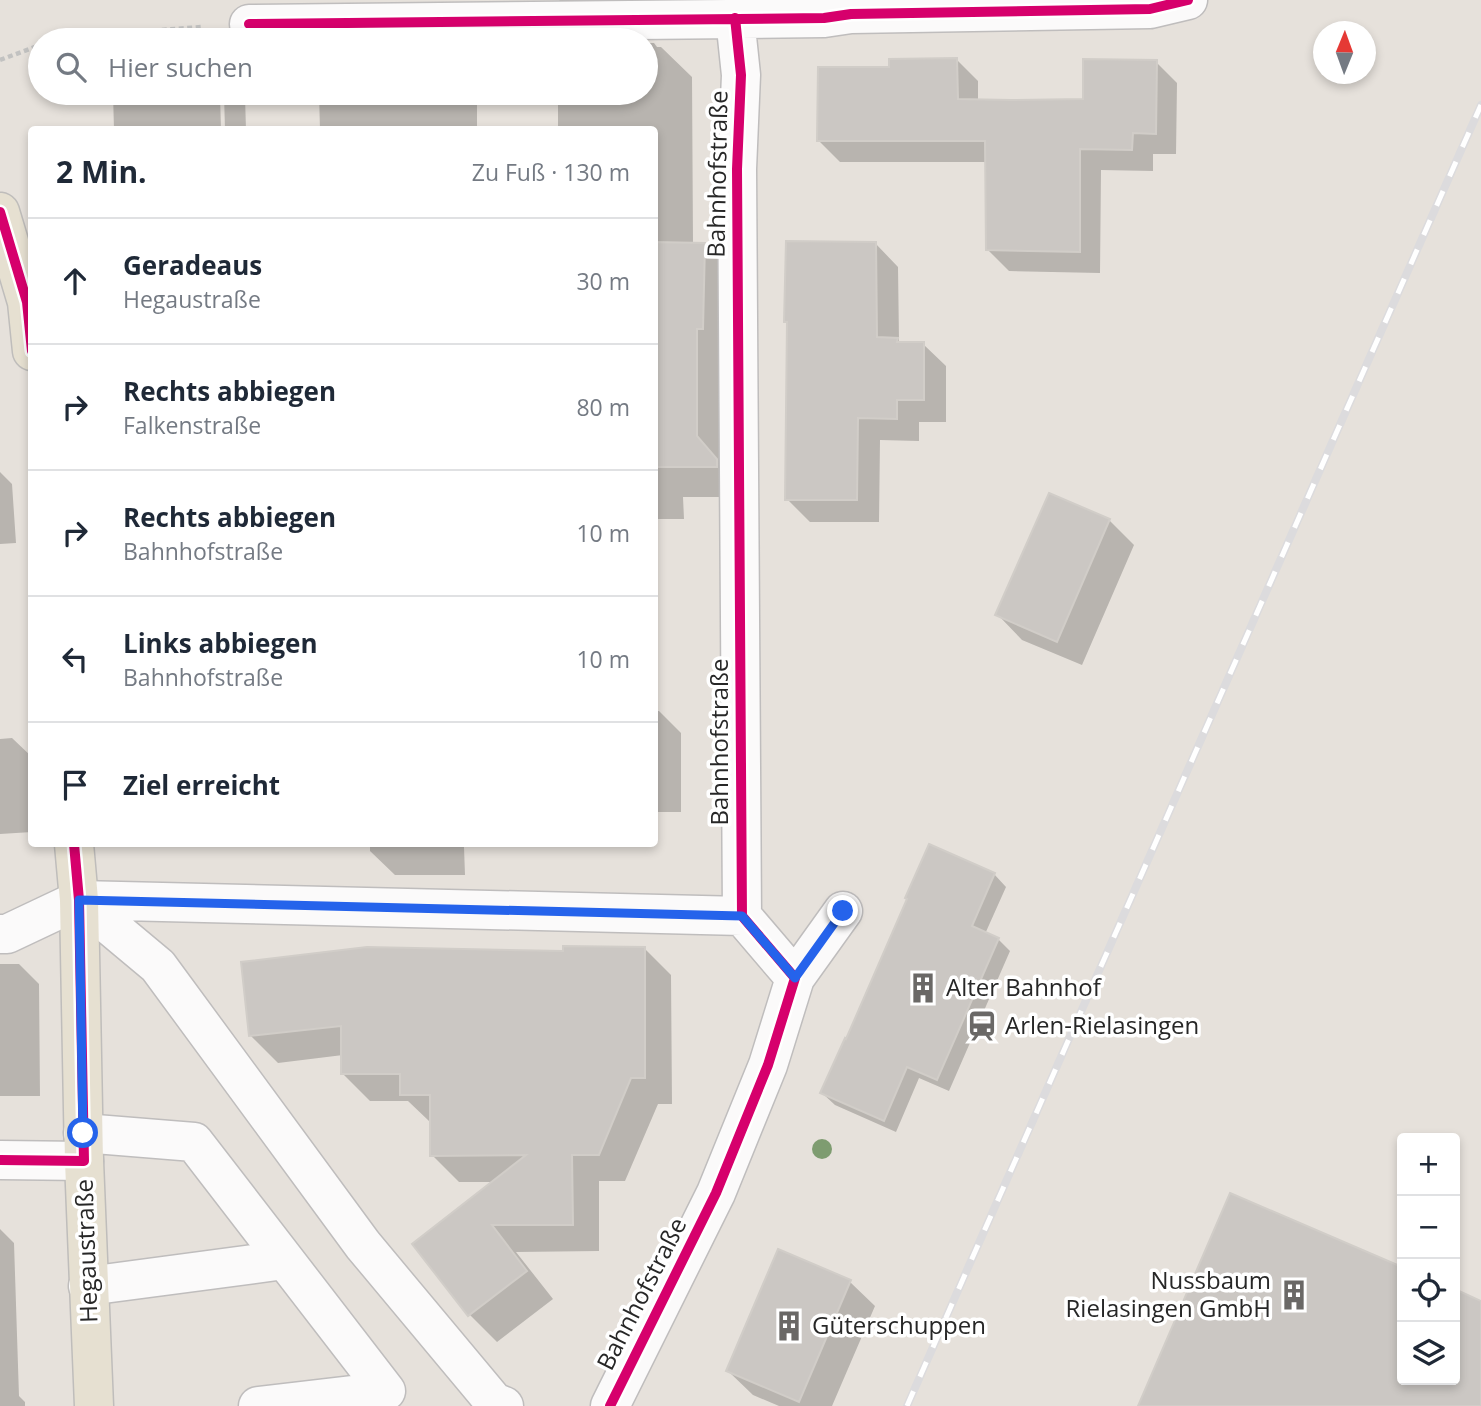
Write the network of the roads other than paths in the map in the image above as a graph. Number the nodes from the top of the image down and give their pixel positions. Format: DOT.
graph roads {
  1 [pos="1188,0"];
  2 [pos="735,18"];
  3 [pos="249,24"];
  4 [pos="0,212"];
  5 [pos="28,312"];
  6 [pos="74,847"];
  7 [pos="79,900"];
  8 [pos="843,911"];
  9 [pos="742,916"];
  10 [pos="0,934"];
  11 [pos="795,978"];
  12 [pos="84,1147"];
  13 [pos="0,1160"];
  14 [pos="284,1259"];
  15 [pos="88,1286"];
  16 [pos="94,1406"];
  17 [pos="258,1406"];
  18 [pos="504,1406"];
  19 [pos="610,1406"];
  1 -- 2 [label="street"];
  2 -- 3 [label="street"];
  2 -- 9 [label="street, Bahnhofstraße"];
  4 -- 5 [label="main road"];
  6 -- 7 [label="main road, Hegaustraße"];
  7 -- 9 [label="street"];
  7 -- 10 [label="street"];
  7 -- 12 [label="main road, Hegaustraße"];
  7 -- 18 [label="street"];
  8 -- 11 [label="street, Bahnhofstraße"];
  9 -- 11 [label="street"];
  11 -- 19 [label="street, Bahnhofstraße"];
  12 -- 13 [label="street"];
  12 -- 14 [label="street"];
  12 -- 15 [label="main road, Hegaustraße"];
  14 -- 15 [label="street"];
  14 -- 17 [label="street"];
  15 -- 16 [label="main road, Hegaustraße"];
}
